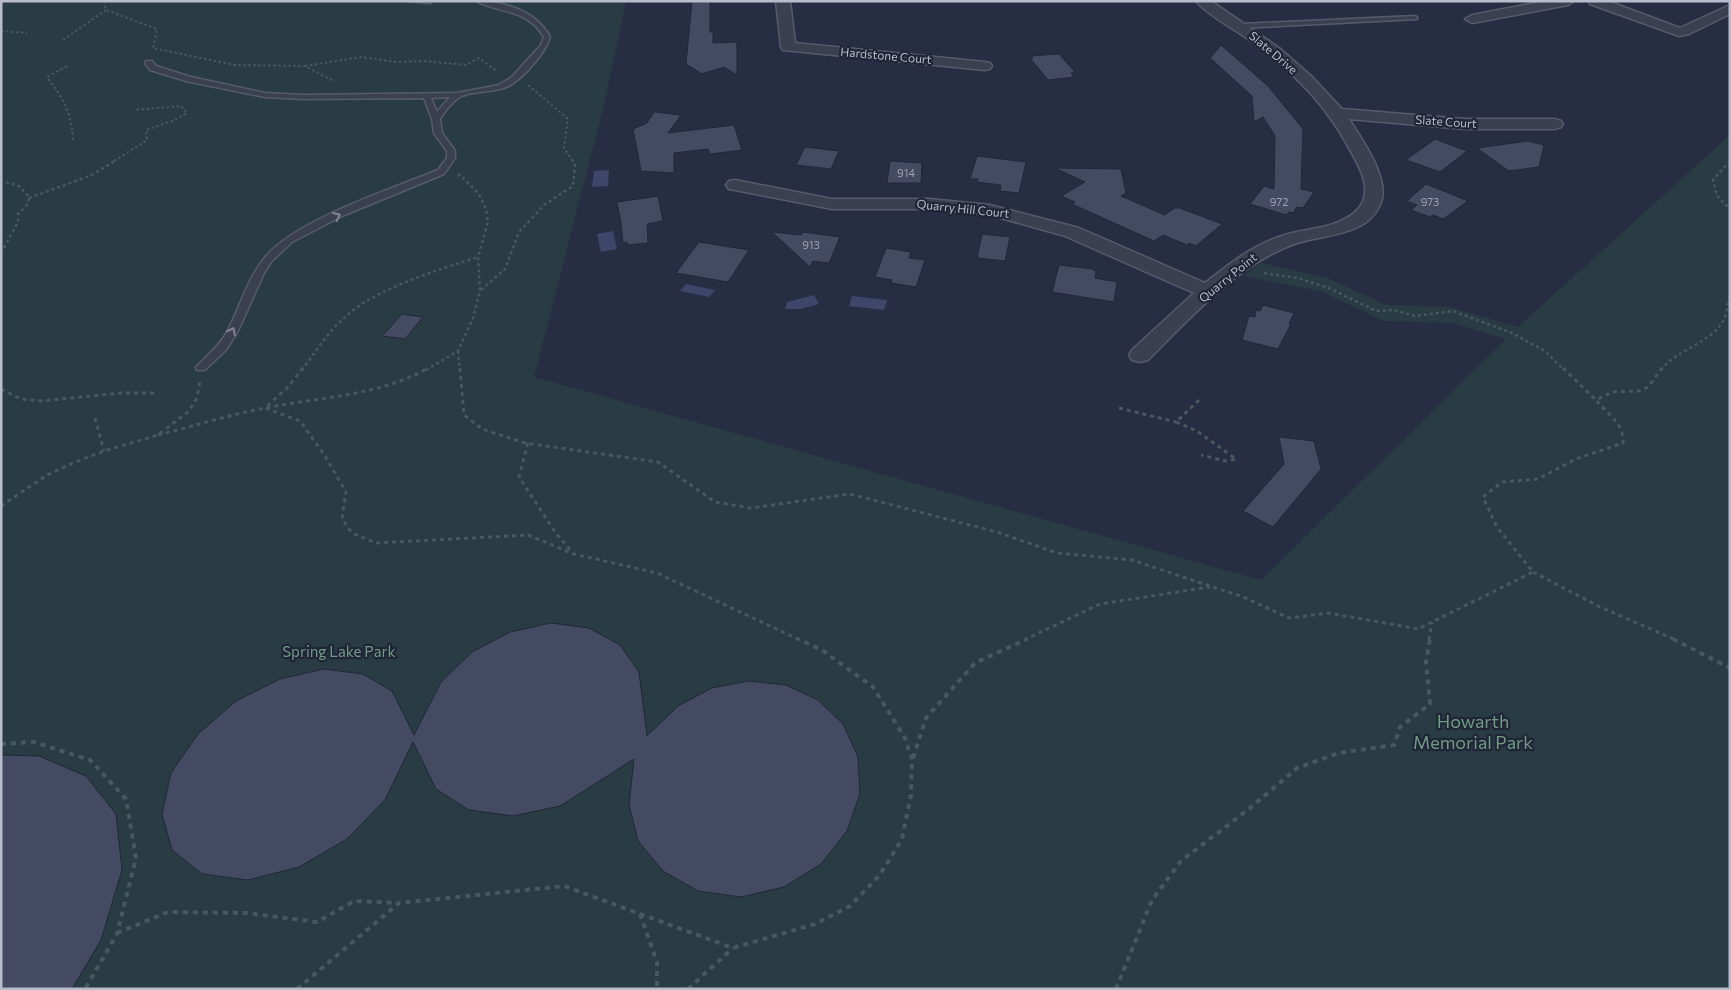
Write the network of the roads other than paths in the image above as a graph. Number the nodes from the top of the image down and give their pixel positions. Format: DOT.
graph roads {
  1 [pos="411,1"];
  2 [pos="430,1"];
  3 [pos="479,1"];
  4 [pos="783,1"];
  5 [pos="1202,1"];
  6 [pos="1568,1"];
  7 [pos="1596,1"];
  8 [pos="1730,9"];
  9 [pos="1415,18"];
  10 [pos="1472,19"];
  11 [pos="1241,26"];
  12 [pos="150,63"];
  13 [pos="985,66"];
  14 [pos="457,95"];
  15 [pos="427,96"];
  16 [pos="1337,113"];
  17 [pos="436,119"];
  18 [pos="1555,124"];
  19 [pos="735,185"];
  20 [pos="1209,292"];
  21 [pos="1140,355"];
  22 [pos="201,368"];
  1 -- 2 [label="lane"];
  3 -- 14 [label="lane"];
  4 -- 13 [label="street, Hardstone Court"];
  5 -- 11 [label="street, Slate Drive"];
  6 -- 10 [label="street"];
  7 -- 8 [label="street"];
  9 -- 11 [label="lane"];
  11 -- 16 [label="street, Slate Drive"];
  12 -- 15 [label="lane"];
  14 -- 15 [label="lane"];
  14 -- 17 [label="lane"];
  15 -- 17 [label="lane"];
  16 -- 18 [label="street, Slate Court"];
  16 -- 20 [label="street, Quarry Point"];
  22 -- 17 [label="lane, one-way"];
  19 -- 20 [label="street, Quarry Hill Court"];
  20 -- 21 [label="street, Quarry Point"];
}
